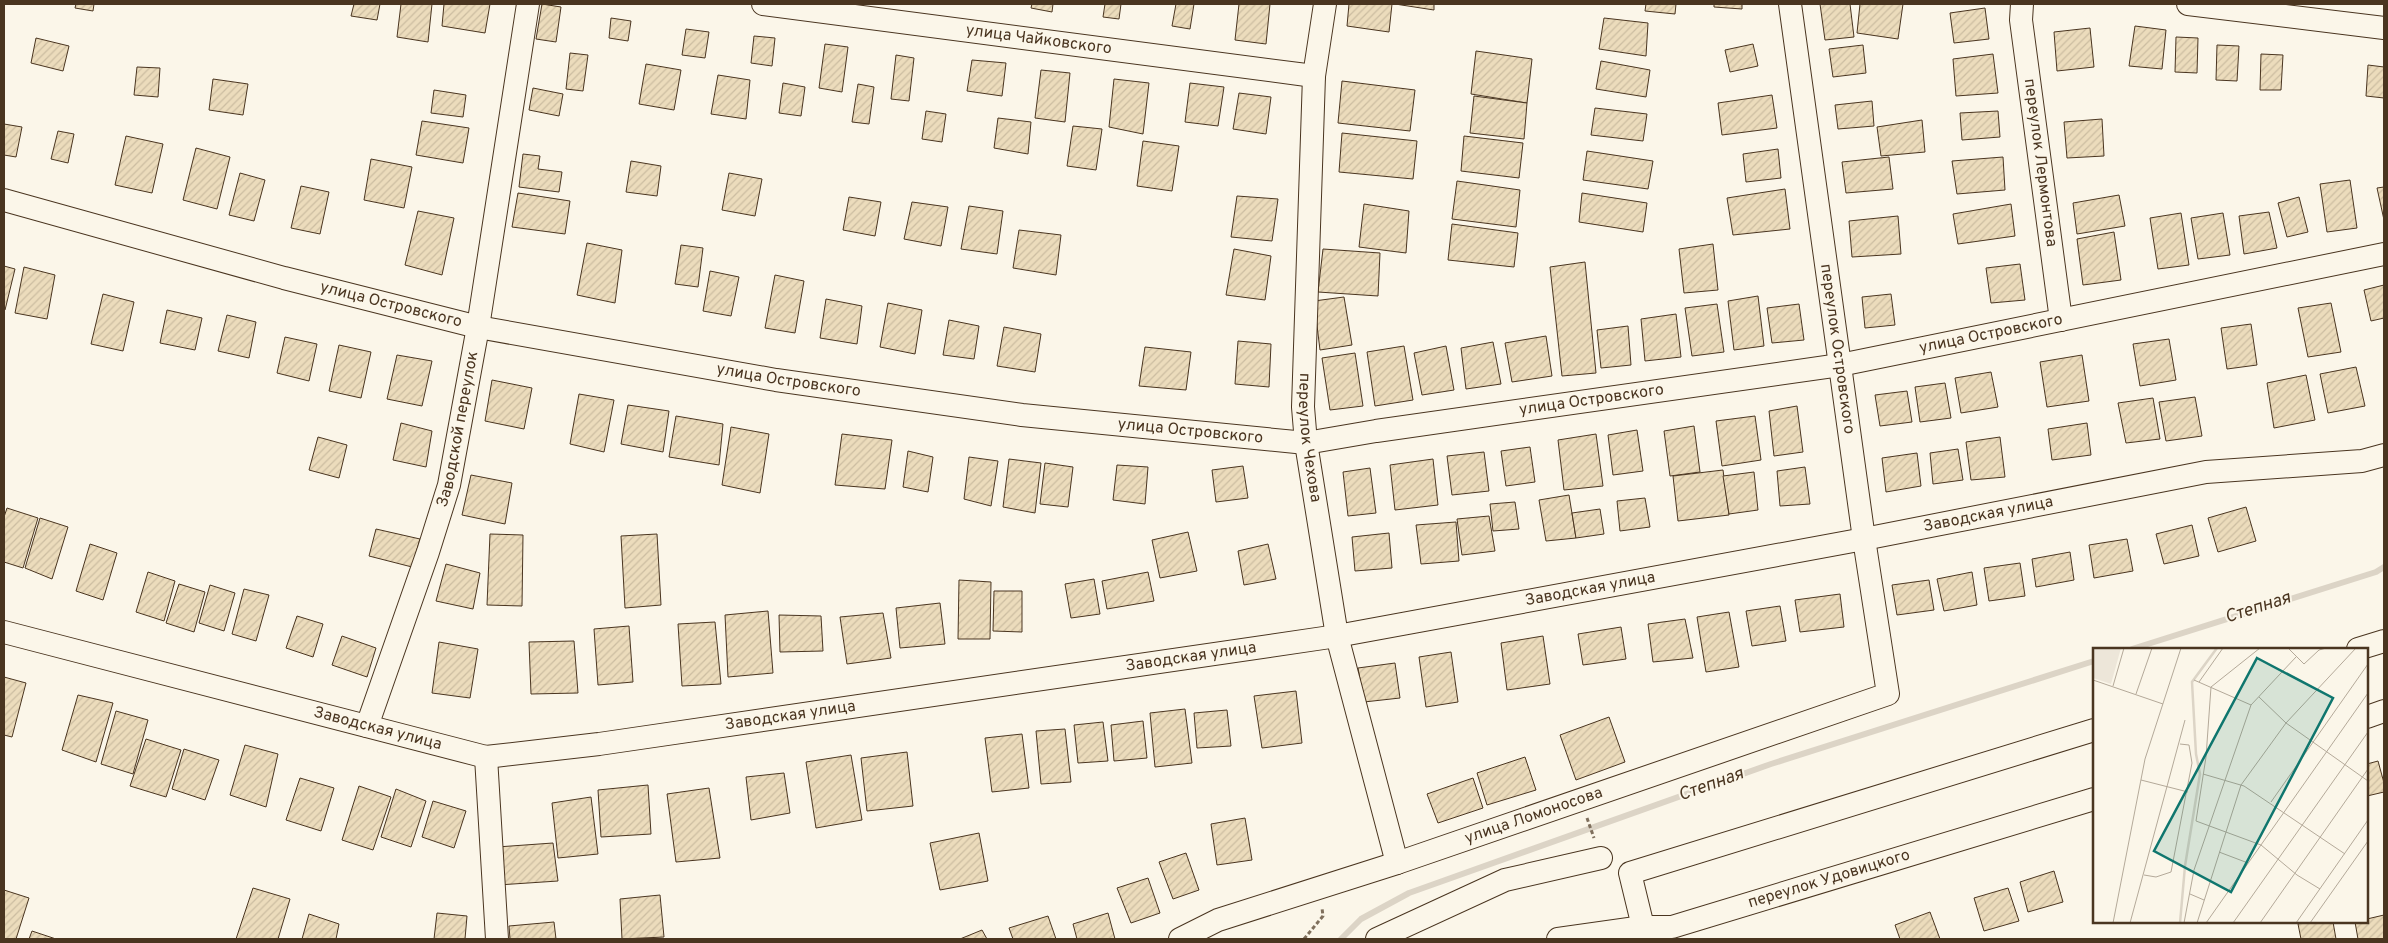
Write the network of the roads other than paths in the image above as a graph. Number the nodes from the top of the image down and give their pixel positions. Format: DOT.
graph roads {
  1 [pos="528,4"];
  2 [pos="763,4"];
  3 [pos="1325,4"];
  4 [pos="1790,4"];
  5 [pos="2022,4"];
  6 [pos="2188,4"];
  7 [pos="2384,28"];
  8 [pos="1314,76"];
  9 [pos="4,200"];
  10 [pos="2384,254"];
  11 [pos="2061,320"];
  12 [pos="478,327"];
  13 [pos="1840,366"];
  14 [pos="1306,443"];
  15 [pos="2384,454"];
  16 [pos="1864,539"];
  17 [pos="4,632"];
  18 [pos="1337,636"];
  19 [pos="2384,641"];
  20 [pos="2361,648"];
  21 [pos="1888,694"];
  22 [pos="2384,711"];
  23 [pos="2368,717"];
  24 [pos="367,726"];
  25 [pos="2093,730"];
  26 [pos="486,757"];
  27 [pos="2093,799"];
  28 [pos="1397,863"];
  29 [pos="1630,873"];
  30 [pos="1644,933"];
  31 [pos="497,939"];
  32 [pos="1180,939"];
  33 [pos="1377,939"];
  34 [pos="1558,939"];
  1 -- 12 [label="street, Заводской переулок"];
  2 -- 8 [label="street, улица Чайковского"];
  3 -- 8 [label="street, переулок Чехова"];
  4 -- 13 [label="street, переулок Островского"];
  5 -- 11 [label="street, переулок Лермонтова"];
  6 -- 7 [label="street"];
  8 -- 14 [label="street, переулок Чехова"];
  9 -- 12 [label="street, улица Островского"];
  10 -- 11 [label="street, улица Островского"];
  11 -- 13 [label="street, улица Островского"];
  12 -- 14 [label="street, улица Островского"];
  12 -- 24 [label="street, Заводской переулок"];
  13 -- 14 [label="street, улица Островского"];
  13 -- 16 [label="street, переулок Островского"];
  14 -- 18 [label="street, переулок Чехова"];
  15 -- 16 [label="street, Заводская улица"];
  16 -- 18 [label="street, Заводская улица"];
  16 -- 21 [label="street, переулок Островского"];
  17 -- 24 [label="street, Заводская улица"];
  18 -- 26 [label="street, Заводская улица"];
  18 -- 28 [label="street, переулок Чехова"];
  19 -- 20 [label="street"];
  21 -- 28 [label="street, улица Ломоносова"];
  22 -- 23 [label="street"];
  24 -- 26 [label="street, Заводская улица"];
  25 -- 29 [label="street"];
  26 -- 31 [label="street"];
  27 -- 30 [label="street, переулок Удовицкого"];
  28 -- 32 [label="street, улица Ломоносова"];
  29 -- 30 [label="street"];
  29 -- 33 [label="street"];
  30 -- 34 [label="street, переулок Удовицкого"];
}
